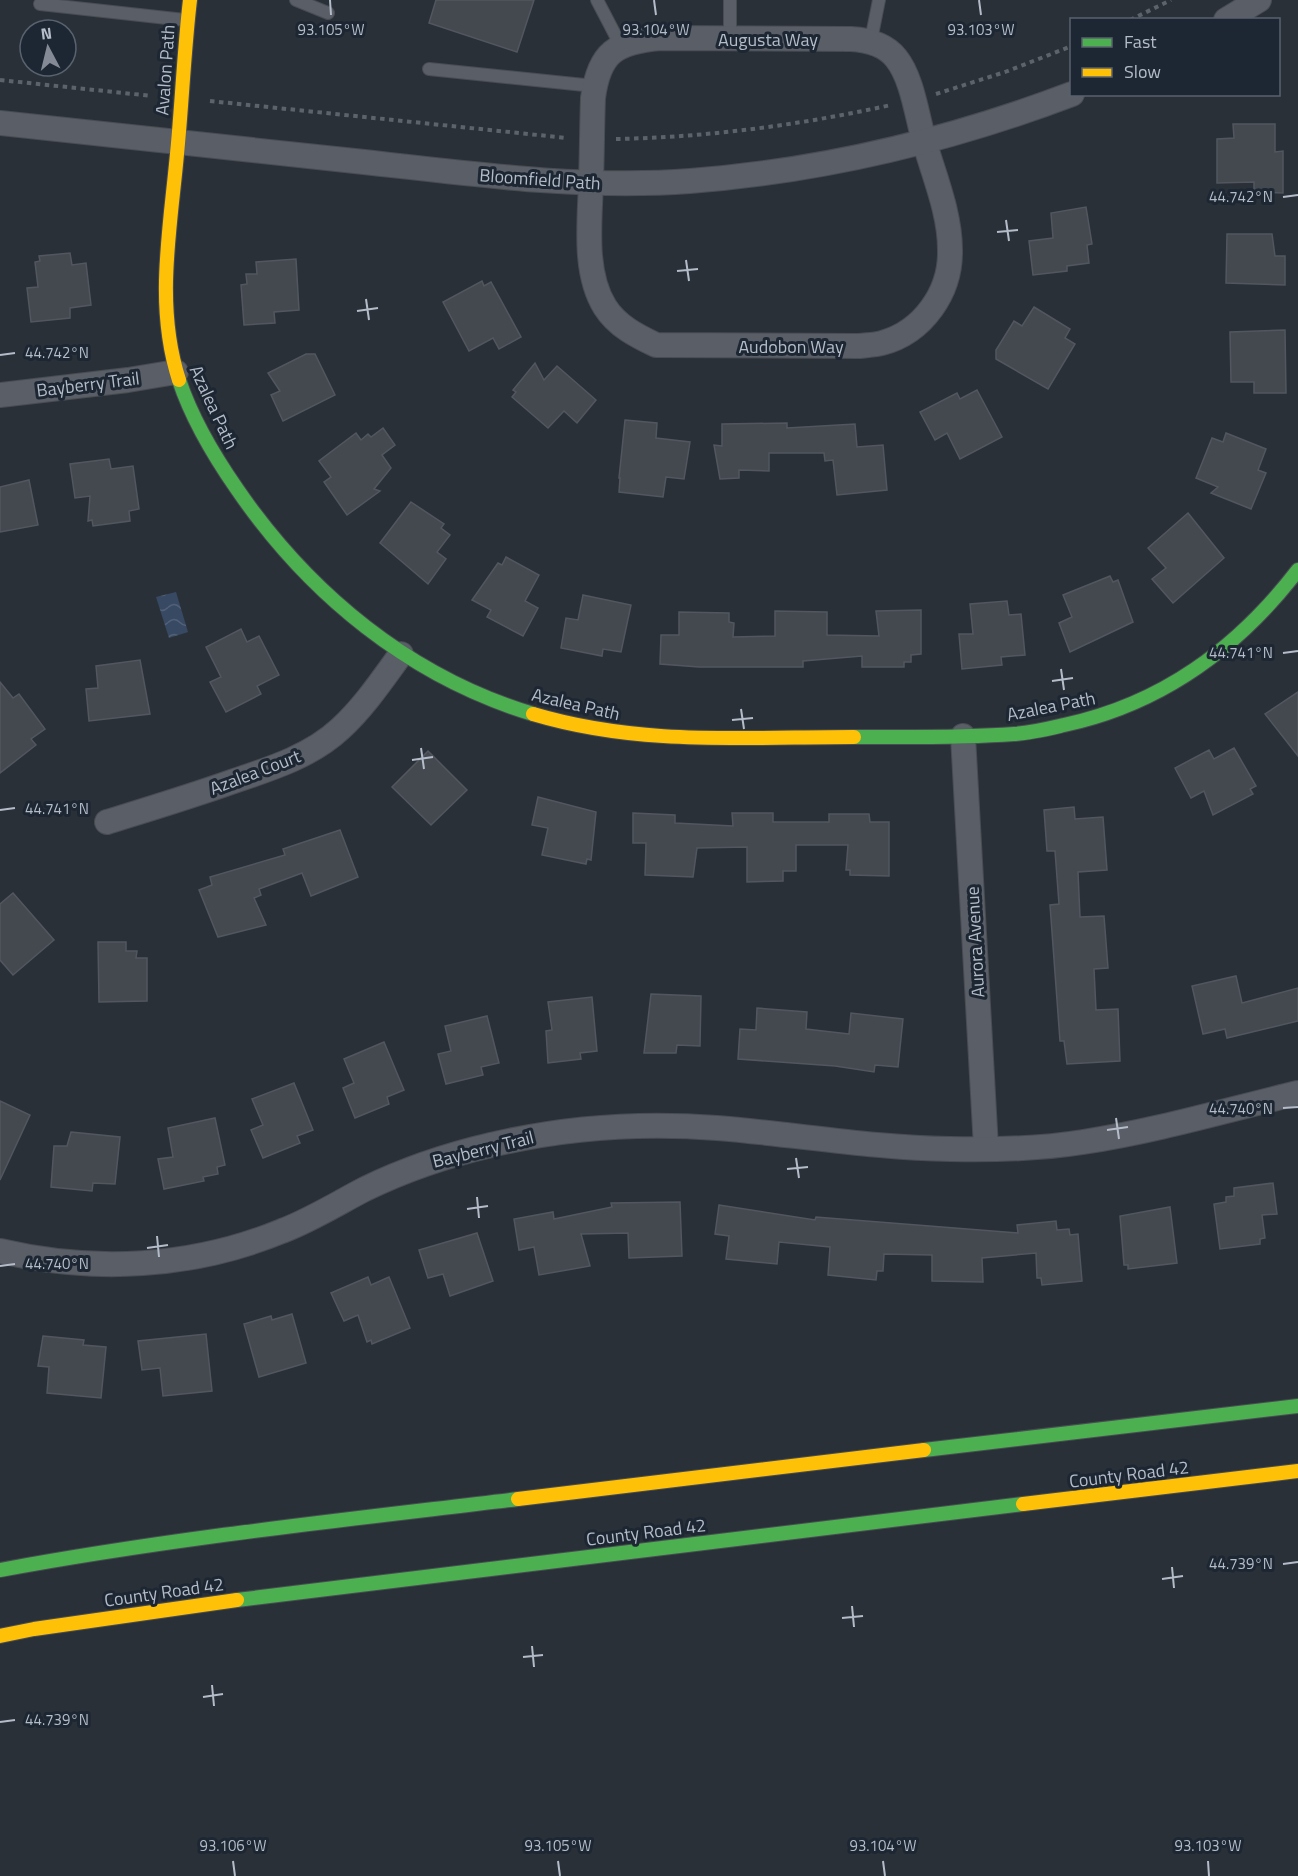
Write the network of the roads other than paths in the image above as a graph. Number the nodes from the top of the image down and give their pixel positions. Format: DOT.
graph roads {
  1 [pos="190,0"];
  2 [pos="296,0"];
  3 [pos="597,0"];
  4 [pos="730,0"];
  5 [pos="879,0"];
  6 [pos="1259,0"];
  7 [pos="40,4"];
  8 [pos="328,13"];
  9 [pos="1229,18"];
  10 [pos="187,20"];
  11 [pos="730,39"];
  12 [pos="871,40"];
  13 [pos="621,46"];
  14 [pos="429,69"];
  15 [pos="594,86"];
  16 [pos="1070,94"];
  17 [pos="0,123"];
  18 [pos="178,142"];
  19 [pos="925,143"];
  20 [pos="591,183"];
  21 [pos="176,372"];
  22 [pos="0,395"];
  23 [pos="1298,570"];
  24 [pos="401,654"];
  25 [pos="963,736"];
  26 [pos="107,822"];
  27 [pos="1298,1093"];
  28 [pos="986,1149"];
  29 [pos="0,1251"];
  30 [pos="1298,1406"];
  31 [pos="1298,1472"];
  32 [pos="0,1570"];
  33 [pos="0,1636"];
  1 -- 10 [label="main road, Avalon Path"];
  2 -- 8 [label="lane"];
  3 -- 13 [label="lane"];
  4 -- 11 [label="lane"];
  5 -- 12 [label="lane"];
  6 -- 9 [label="street"];
  7 -- 10 [label="lane"];
  10 -- 18 [label="main road, Avalon Path"];
  11 -- 12 [label="street, Augusta Way"];
  11 -- 13 [label="street, Augusta Way"];
  12 -- 19 [label="street"];
  13 -- 15 [label="street"];
  14 -- 15 [label="lane"];
  15 -- 20 [label="street"];
  16 -- 19 [label="street, Bloomfield Path"];
  17 -- 18 [label="street, Bloomfield Path"];
  18 -- 20 [label="street, Bloomfield Path"];
  18 -- 21 [label="main road, Azalea Path"];
  19 -- 20 [label="street, Bloomfield Path"];
  19 -- 20 [label="street, Audobon Way"];
  21 -- 22 [label="street, Bayberry Trail"];
  21 -- 24 [label="main road, Azalea Path"];
  23 -- 25 [label="main road, Azalea Path"];
  24 -- 25 [label="main road, Azalea Path"];
  24 -- 26 [label="street, Azalea Court"];
  25 -- 28 [label="street, Aurora Avenue"];
  27 -- 28 [label="street, Bayberry Trail"];
  28 -- 29 [label="street, Bayberry Trail"];
  30 -- 32 [label="main road"];
  31 -- 33 [label="main road, County Road 42"];
}
